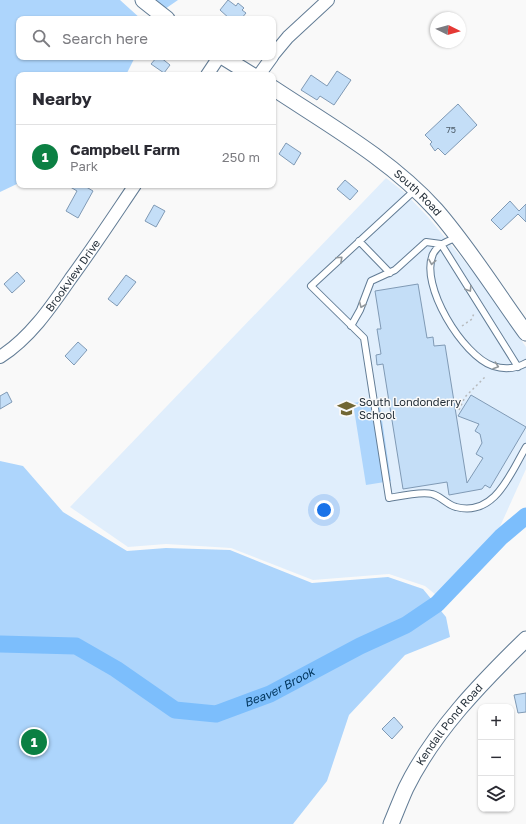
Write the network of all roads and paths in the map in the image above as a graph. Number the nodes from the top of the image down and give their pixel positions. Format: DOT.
graph roads {
  1 [pos="143,0"];
  2 [pos="328,0"];
  3 [pos="163,16"];
  4 [pos="276,51"];
  5 [pos="217,60"];
  6 [pos="228,60"];
  7 [pos="269,60"];
  8 [pos="209,72"];
  9 [pos="247,72"];
  10 [pos="261,72"];
  11 [pos="276,90"];
  12 [pos="132,188"];
  13 [pos="415,190"];
  14 [pos="458,237"];
  15 [pos="359,241"];
  16 [pos="441,244"];
  17 [pos="390,273"];
  18 [pos="478,304"];
  19 [pos="351,326"];
  20 [pos="459,328"];
  21 [pos="526,333"];
  22 [pos="0,357"];
  23 [pos="526,363"];
  24 [pos="518,367"];
  25 [pos="486,376"];
  26 [pos="459,410"];
  27 [pos="526,447"];
  28 [pos="526,639"];
  29 [pos="391,824"];
  1 -- 3 [label="street"];
  2 -- 4 [label="street"];
  5 -- 8 [label="street"];
  6 -- 9 [label="street"];
  7 -- 10 [label="street"];
  11 -- 13 [label="street, South Road"];
  12 -- 22 [label="street, Brookview Drive"];
  13 -- 14 [label="street, South Road"];
  13 -- 15 [label="lane"];
  14 -- 16 [label="lane"];
  14 -- 21 [label="street, South Road"];
  15 -- 17 [label="lane"];
  19 -- 15 [label="lane, one-way"];
  16 -- 17 [label="lane"];
  16 -- 18 [label="lane, one-way"];
  16 -- 24 [label="lane, one-way"];
  17 -- 19 [label="lane, one-way"];
  18 -- 20 [label="path"];
  18 -- 24 [label="lane"];
  19 -- 27 [label="lane"];
  23 -- 24 [label="lane"];
  25 -- 26 [label="path"];
  28 -- 29 [label="street, Kendall Pond Road"];
}
